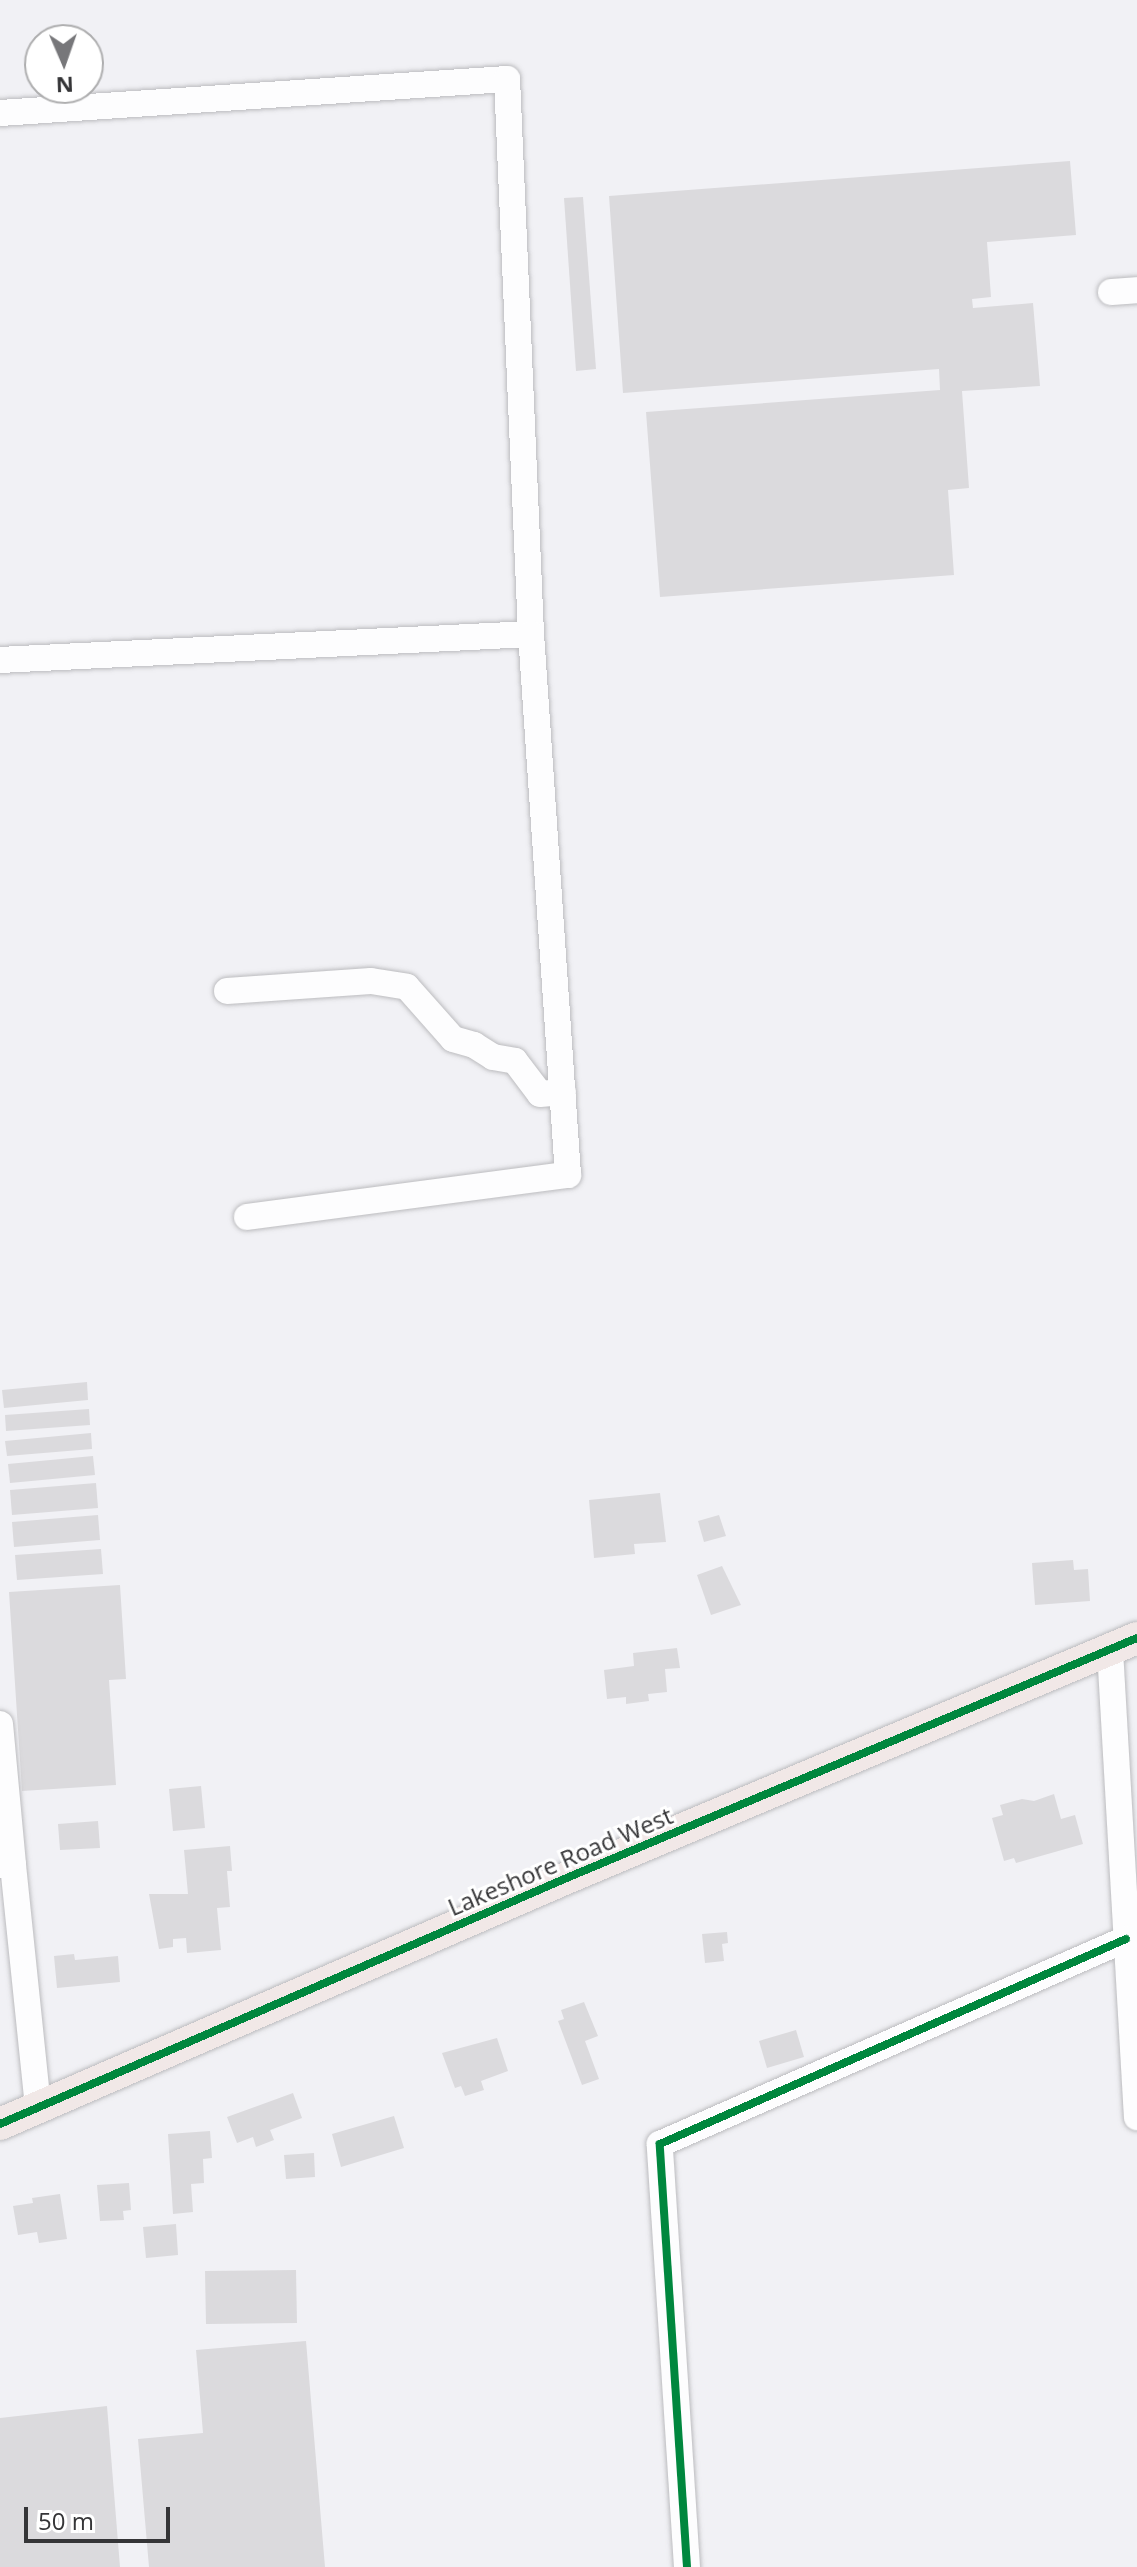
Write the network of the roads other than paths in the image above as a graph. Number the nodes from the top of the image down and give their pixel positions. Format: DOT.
graph roads {
  1 [pos="0,113"];
  2 [pos="531,634"];
  3 [pos="0,660"];
  4 [pos="227,991"];
  5 [pos="563,1092"];
  6 [pos="247,1217"];
  7 [pos="1124,1644"];
  8 [pos="0,1724"];
  9 [pos="6,1865"];
  10 [pos="1130,1882"];
  11 [pos="1126,1939"];
  12 [pos="38,2108"];
  13 [pos="1137,2117"];
  14 [pos="0,2124"];
  15 [pos="687,2567"];
  1 -- 2 [label="street"];
  2 -- 3 [label="street"];
  2 -- 5 [label="street"];
  4 -- 5 [label="street"];
  5 -- 6 [label="street"];
  7 -- 10 [label="street"];
  7 -- 12 [label="main road, Lakeshore Road West"];
  8 -- 9 [label="street"];
  9 -- 12 [label="street"];
  10 -- 11 [label="street"];
  11 -- 13 [label="street"];
  11 -- 15 [label="street"];
  12 -- 14 [label="main road, Lakeshore Road West"];
}
